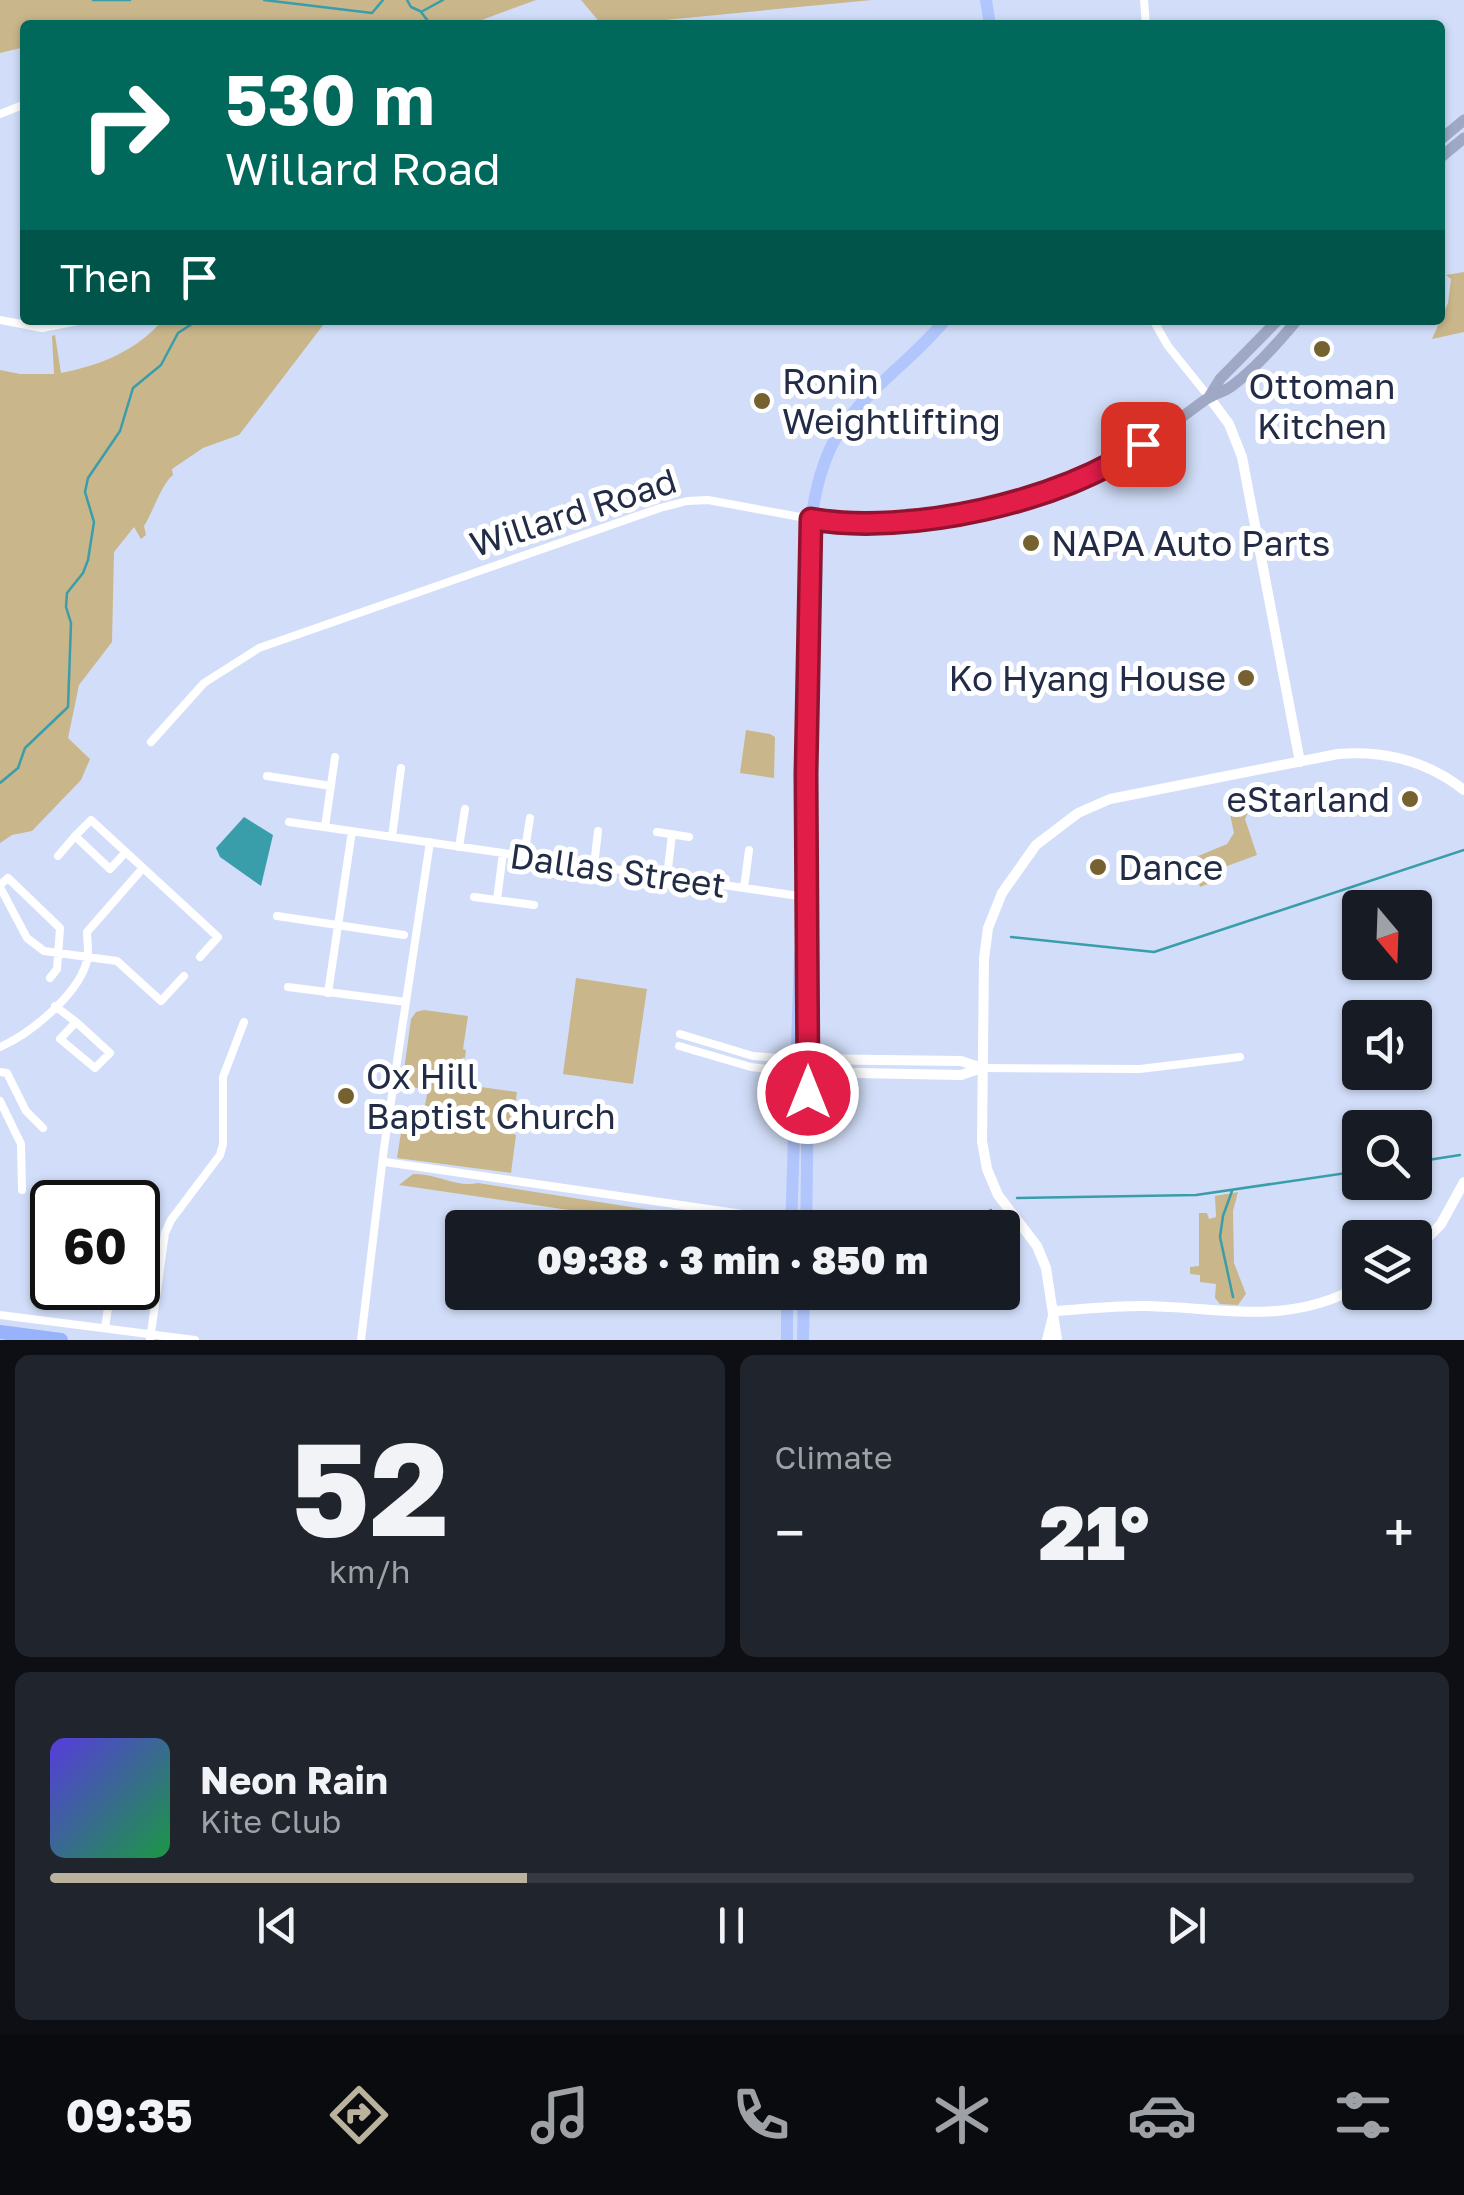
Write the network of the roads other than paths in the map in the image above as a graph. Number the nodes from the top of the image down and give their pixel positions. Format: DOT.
graph roads {
  1 [pos="26,325"];
  2 [pos="57,325"];
  3 [pos="941,325"];
  4 [pos="1156,325"];
  5 [pos="1273,325"];
  6 [pos="1292,325"];
  7 [pos="1209,397"];
  8 [pos="811,519"];
  9 [pos="151,742"];
  10 [pos="335,757"];
  11 [pos="1300,762"];
  12 [pos="401,768"];
  13 [pos="267,776"];
  14 [pos="331,786"];
  15 [pos="1464,790"];
  16 [pos="465,809"];
  17 [pos="530,818"];
  18 [pos="289,822"];
  19 [pos="326,828"];
  20 [pos="352,831"];
  21 [pos="598,832"];
  22 [pos="658,832"];
  23 [pos="672,834"];
  24 [pos="76,836"];
  25 [pos="392,837"];
  26 [pos="689,837"];
  27 [pos="430,842"];
  28 [pos="459,847"];
  29 [pos="749,850"];
  30 [pos="126,852"];
  31 [pos="503,853"];
  32 [pos="58,856"];
  33 [pos="524,856"];
  34 [pos="594,866"];
  35 [pos="144,868"];
  36 [pos="666,877"];
  37 [pos="0,886"];
  38 [pos="744,888"];
  39 [pos="474,897"];
  40 [pos="806,897"];
  41 [pos="497,900"];
  42 [pos="534,905"];
  43 [pos="276,916"];
  44 [pos="338,925"];
  45 [pos="404,934"];
  46 [pos="60,954"];
  47 [pos="200,957"];
  48 [pos="88,959"];
  49 [pos="184,976"];
  50 [pos="50,978"];
  51 [pos="288,988"];
  52 [pos="328,993"];
  53 [pos="406,1002"];
  54 [pos="56,1006"];
  55 [pos="76,1022"];
  56 [pos="244,1022"];
  57 [pos="680,1034"];
  58 [pos="679,1046"];
  59 [pos="0,1047"];
  60 [pos="1240,1056"];
  61 [pos="801,1066"];
  62 [pos="982,1068"];
  63 [pos="0,1072"];
  64 [pos="838,1074"];
  65 [pos="0,1101"];
  66 [pos="808,1111"];
  67 [pos="43,1128"];
  68 [pos="385,1162"];
  69 [pos="1464,1182"];
  70 [pos="22,1190"];
  71 [pos="700,1210"];
  72 [pos="798,1210"];
  73 [pos="799,1210"];
  74 [pos="1432,1233"];
  75 [pos="1342,1295"];
  76 [pos="107,1310"];
  77 [pos="787,1310"];
  78 [pos="804,1310"];
  79 [pos="1055,1310"];
  80 [pos="0,1315"];
  81 [pos="104,1328"];
  82 [pos="0,1332"];
  83 [pos="150,1337"];
  84 [pos="62,1340"];
  85 [pos="195,1340"];
  86 [pos="361,1340"];
  87 [pos="786,1340"];
  88 [pos="803,1340"];
  89 [pos="1047,1340"];
  90 [pos="1058,1340"];
  1 -- 2 [label="street"];
  3 -- 8 [label="main road"];
  4 -- 7 [label="street"];
  5 -- 7 [label="main road, Willard Road"];
  6 -- 7 [label="main road, Willard Road"];
  7 -- 8 [label="main road, Willard Road"];
  7 -- 11 [label="street"];
  8 -- 9 [label="street, Willard Road"];
  8 -- 40 [label="main road"];
  10 -- 14 [label="street"];
  11 -- 15 [label="street"];
  11 -- 62 [label="street"];
  12 -- 25 [label="street"];
  13 -- 14 [label="street"];
  14 -- 19 [label="street"];
  16 -- 28 [label="street"];
  17 -- 33 [label="street"];
  18 -- 19 [label="street, Dallas Street"];
  19 -- 20 [label="street, Dallas Street"];
  20 -- 25 [label="street, Dallas Street"];
  20 -- 44 [label="street"];
  21 -- 34 [label="street"];
  22 -- 23 [label="street"];
  23 -- 26 [label="street"];
  23 -- 36 [label="street"];
  24 -- 30 [label="street"];
  24 -- 30 [label="street"];
  24 -- 32 [label="street"];
  25 -- 27 [label="street, Dallas Street"];
  27 -- 28 [label="street, Dallas Street"];
  27 -- 53 [label="street"];
  28 -- 31 [label="street, Dallas Street"];
  29 -- 38 [label="street"];
  30 -- 35 [label="street"];
  31 -- 33 [label="street, Dallas Street"];
  31 -- 41 [label="street"];
  33 -- 34 [label="street, Dallas Street"];
  34 -- 36 [label="street, Dallas Street"];
  35 -- 47 [label="street"];
  35 -- 48 [label="street"];
  36 -- 38 [label="street, Dallas Street"];
  37 -- 46 [label="street"];
  37 -- 46 [label="street"];
  38 -- 40 [label="street, Dallas Street"];
  39 -- 41 [label="street"];
  40 -- 61 [label="main road"];
  41 -- 42 [label="street"];
  43 -- 44 [label="street"];
  44 -- 45 [label="street"];
  44 -- 52 [label="street"];
  46 -- 48 [label="street"];
  46 -- 50 [label="street"];
  48 -- 49 [label="street"];
  48 -- 54 [label="street"];
  51 -- 52 [label="street"];
  52 -- 53 [label="street"];
  53 -- 68 [label="street"];
  54 -- 55 [label="street"];
  54 -- 59 [label="street"];
  55 -- 55 [label="street"];
  56 -- 83 [label="street"];
  57 -- 61 [label="street"];
  58 -- 61 [label="street"];
  60 -- 62 [label="street"];
  61 -- 62 [label="street"];
  61 -- 64 [label="street"];
  61 -- 66 [label="main road"];
  61 -- 72 [label="main road"];
  62 -- 64 [label="street"];
  62 -- 79 [label="street"];
  63 -- 67 [label="street"];
  64 -- 66 [label="main road"];
  65 -- 70 [label="street"];
  66 -- 73 [label="main road"];
  68 -- 71 [label="street"];
  68 -- 86 [label="street"];
  69 -- 74 [label="street"];
  75 -- 79 [label="street"];
  76 -- 81 [label="street"];
  77 -- 87 [label="main road"];
  78 -- 88 [label="main road"];
  79 -- 89 [label="street"];
  79 -- 90 [label="street"];
  80 -- 81 [label="street"];
  81 -- 83 [label="street"];
  82 -- 84 [label="highway"];
  83 -- 85 [label="street"];
}
